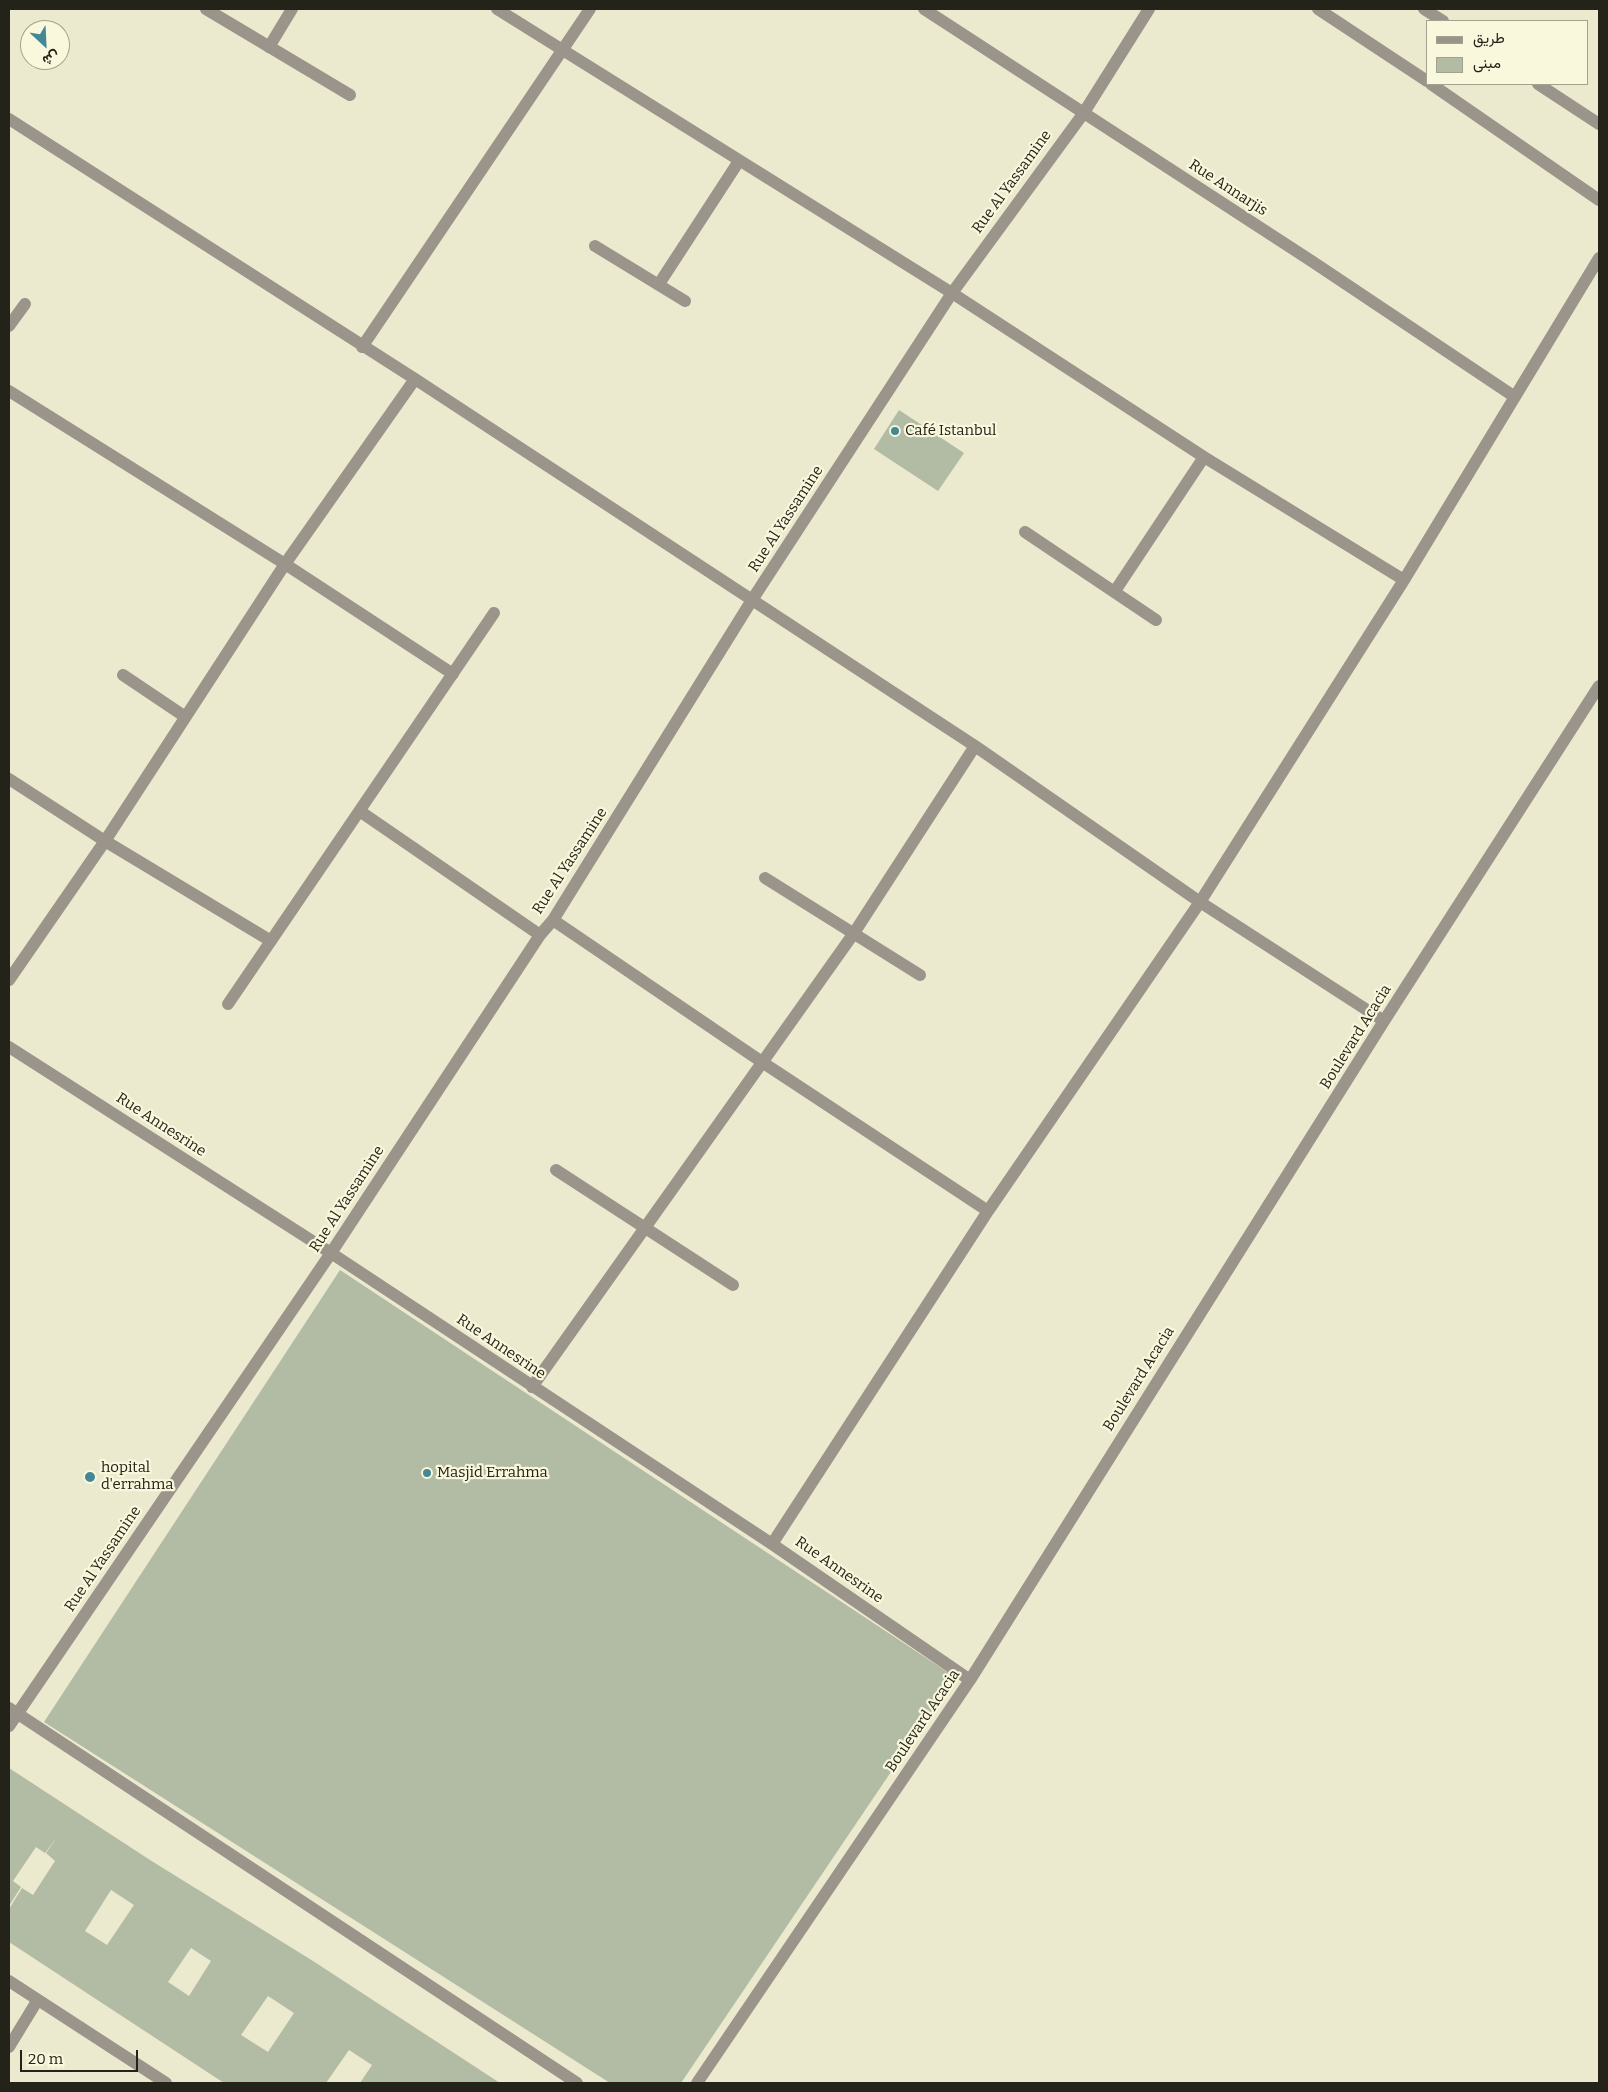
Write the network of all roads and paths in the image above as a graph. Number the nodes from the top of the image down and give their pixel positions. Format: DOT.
graph roads {
  1 [pos="206,9"];
  2 [pos="292,9"];
  3 [pos="497,9"];
  4 [pos="590,9"];
  5 [pos="924,9"];
  6 [pos="1149,9"];
  7 [pos="1318,9"];
  8 [pos="1424,9"];
  9 [pos="1441,20"];
  10 [pos="269,47"];
  11 [pos="562,51"];
  12 [pos="1426,80"];
  13 [pos="1432,85"];
  14 [pos="1540,85"];
  15 [pos="350,95"];
  16 [pos="1083,114"];
  17 [pos="9,119"];
  18 [pos="1599,124"];
  19 [pos="739,161"];
  20 [pos="1599,200"];
  21 [pos="596,246"];
  22 [pos="1599,258"];
  23 [pos="658,284"];
  24 [pos="952,293"];
  25 [pos="685,301"];
  26 [pos="25,304"];
  27 [pos="9,326"];
  28 [pos="362,347"];
  29 [pos="414,379"];
  30 [pos="9,391"];
  31 [pos="1515,397"];
  32 [pos="1204,457"];
  33 [pos="1025,532"];
  34 [pos="285,564"];
  35 [pos="1404,580"];
  36 [pos="1115,591"];
  37 [pos="752,600"];
  38 [pos="494,613"];
  39 [pos="1156,620"];
  40 [pos="454,674"];
  41 [pos="123,675"];
  42 [pos="1599,686"];
  43 [pos="184,716"];
  44 [pos="975,746"];
  45 [pos="9,779"];
  46 [pos="361,812"];
  47 [pos="105,841"];
  48 [pos="765,878"];
  49 [pos="1200,902"];
  50 [pos="553,920"];
  51 [pos="854,933"];
  52 [pos="540,935"];
  53 [pos="271,941"];
  54 [pos="920,974"];
  55 [pos="9,980"];
  56 [pos="228,1004"];
  57 [pos="1384,1022"];
  58 [pos="9,1047"];
  59 [pos="762,1062"];
  60 [pos="556,1170"];
  61 [pos="988,1211"];
  62 [pos="645,1228"];
  63 [pos="331,1253"];
  64 [pos="733,1285"];
  65 [pos="532,1387"];
  66 [pos="772,1544"];
  67 [pos="970,1680"];
  68 [pos="13,1711"];
  69 [pos="9,1726"];
  70 [pos="9,1981"];
  71 [pos="37,2001"];
  72 [pos="9,2047"];
  73 [pos="166,2083"];
  74 [pos="577,2083"];
  75 [pos="697,2083"];
  1 -- 10 [label="street"];
  2 -- 10 [label="street"];
  3 -- 11 [label="street"];
  4 -- 11 [label="street"];
  5 -- 16 [label="street, Rue Annarjis"];
  6 -- 16 [label="street, Rue Al Yassamine"];
  7 -- 12 [label="street"];
  8 -- 9 [label="street"];
  10 -- 15 [label="street"];
  11 -- 19 [label="street"];
  11 -- 28 [label="street"];
  13 -- 20 [label="street"];
  14 -- 18 [label="street"];
  16 -- 24 [label="street, Rue Al Yassamine"];
  16 -- 31 [label="street, Rue Annarjis"];
  17 -- 28 [label="street"];
  19 -- 23 [label="street"];
  19 -- 24 [label="street"];
  21 -- 23 [label="street"];
  22 -- 31 [label="street"];
  23 -- 25 [label="street"];
  24 -- 32 [label="street"];
  24 -- 37 [label="street, Rue Al Yassamine"];
  26 -- 27 [label="street"];
  28 -- 29 [label="street"];
  29 -- 34 [label="street"];
  29 -- 37 [label="street"];
  30 -- 34 [label="street"];
  31 -- 35 [label="street"];
  32 -- 35 [label="street"];
  32 -- 36 [label="street"];
  33 -- 36 [label="street"];
  34 -- 40 [label="street"];
  34 -- 43 [label="street"];
  35 -- 49 [label="street"];
  36 -- 39 [label="street"];
  37 -- 44 [label="street"];
  37 -- 50 [label="street, Rue Al Yassamine"];
  38 -- 40 [label="street"];
  40 -- 46 [label="street"];
  41 -- 43 [label="street"];
  42 -- 57 [label="street, Boulevard Acacia"];
  43 -- 47 [label="street"];
  44 -- 49 [label="street"];
  44 -- 51 [label="street"];
  45 -- 47 [label="street"];
  46 -- 52 [label="street"];
  46 -- 53 [label="street"];
  47 -- 53 [label="street"];
  47 -- 55 [label="street"];
  48 -- 51 [label="street"];
  49 -- 57 [label="street"];
  49 -- 61 [label="street"];
  50 -- 52 [label="street, Rue Al Yassamine"];
  50 -- 59 [label="street"];
  51 -- 54 [label="street"];
  51 -- 59 [label="street"];
  52 -- 63 [label="street, Rue Al Yassamine"];
  53 -- 56 [label="street"];
  57 -- 67 [label="street, Boulevard Acacia"];
  58 -- 63 [label="street, Rue Annesrine"];
  59 -- 61 [label="street"];
  59 -- 62 [label="street"];
  60 -- 62 [label="street"];
  61 -- 66 [label="street"];
  62 -- 64 [label="street"];
  62 -- 65 [label="street"];
  63 -- 65 [label="street, Rue Annesrine"];
  63 -- 68 [label="street, Rue Al Yassamine"];
  65 -- 66 [label="street, Rue Annesrine"];
  66 -- 67 [label="street, Rue Annesrine"];
  67 -- 75 [label="street, Boulevard Acacia"];
  68 -- 69 [label="street, Rue Al Yassamine"];
  68 -- 74 [label="street"];
  70 -- 71 [label="street"];
  71 -- 72 [label="street"];
  71 -- 73 [label="street"];
}
